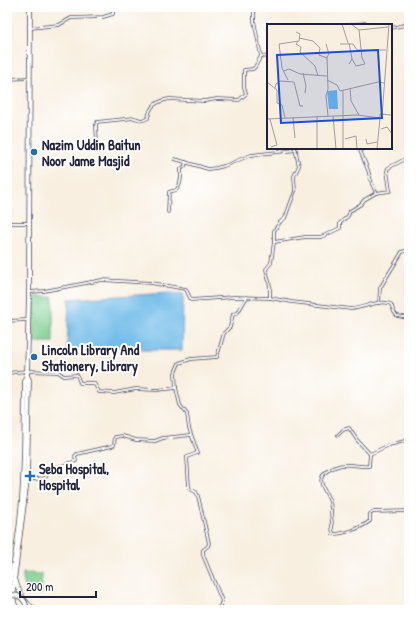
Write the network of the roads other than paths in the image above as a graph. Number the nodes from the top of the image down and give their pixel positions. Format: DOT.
graph roads {
  1 [pos="30,7"];
  2 [pos="114,7"];
  3 [pos="254,7"];
  4 [pos="356,24"];
  5 [pos="366,24"];
  6 [pos="409,24"];
  7 [pos="30,28"];
  8 [pos="392,28"];
  9 [pos="261,56"];
  10 [pos="267,57"];
  11 [pos="30,78"];
  12 [pos="7,79"];
  13 [pos="97,144"];
  14 [pos="296,149"];
  15 [pos="359,149"];
  16 [pos="409,157"];
  17 [pos="175,159"];
  18 [pos="186,162"];
  19 [pos="376,193"];
  20 [pos="168,212"];
  21 [pos="7,223"];
  22 [pos="29,223"];
  23 [pos="274,242"];
  24 [pos="409,251"];
  25 [pos="29,292"];
  26 [pos="247,297"];
  27 [pos="270,298"];
  28 [pos="379,303"];
  29 [pos="409,318"];
  30 [pos="28,320"];
  31 [pos="7,321"];
  32 [pos="7,373"];
  33 [pos="27,373"];
  34 [pos="176,388"];
  35 [pos="191,435"];
  36 [pos="338,435"];
  37 [pos="409,440"];
  38 [pos="370,454"];
  39 [pos="27,480"];
  40 [pos="409,511"];
  41 [pos="15,576"];
  42 [pos="7,592"];
  43 [pos="7,596"];
  44 [pos="7,602"];
  45 [pos="14,603"];
  46 [pos="18,609"];
  47 [pos="28,609"];
  48 [pos="22,610"];
  49 [pos="36,610"];
  50 [pos="215,610"];
  1 -- 7 [label="highway"];
  2 -- 7 [label="street"];
  3 -- 9 [label="street"];
  4 -- 5 [label="street"];
  6 -- 8 [label="street"];
  7 -- 11 [label="highway"];
  9 -- 10 [label="street"];
  9 -- 13 [label="street"];
  11 -- 12 [label="street"];
  11 -- 22 [label="highway"];
  14 -- 18 [label="street"];
  14 -- 23 [label="street"];
  15 -- 19 [label="street"];
  16 -- 19 [label="street"];
  17 -- 18 [label="street"];
  18 -- 20 [label="street"];
  19 -- 23 [label="street"];
  21 -- 22 [label="street"];
  22 -- 25 [label="highway"];
  23 -- 27 [label="street"];
  24 -- 28 [label="street"];
  25 -- 26 [label="street"];
  25 -- 30 [label="highway"];
  26 -- 27 [label="street"];
  26 -- 34 [label="street"];
  27 -- 28 [label="street"];
  28 -- 29 [label="street"];
  30 -- 31 [label="street"];
  30 -- 33 [label="highway"];
  32 -- 33 [label="street"];
  33 -- 34 [label="street"];
  33 -- 39 [label="highway"];
  33 -- 42 [label="highway"];
  34 -- 35 [label="street"];
  35 -- 39 [label="street"];
  35 -- 50 [label="street"];
  36 -- 38 [label="street"];
  37 -- 38 [label="street"];
  38 -- 40 [label="street"];
  39 -- 41 [label="highway"];
  41 -- 45 [label="highway"];
  41 -- 49 [label="highway"];
  43 -- 47 [label="highway, bridge"];
  44 -- 45 [label="highway"];
  45 -- 46 [label="highway"];
  46 -- 48 [label="highway"];
}
